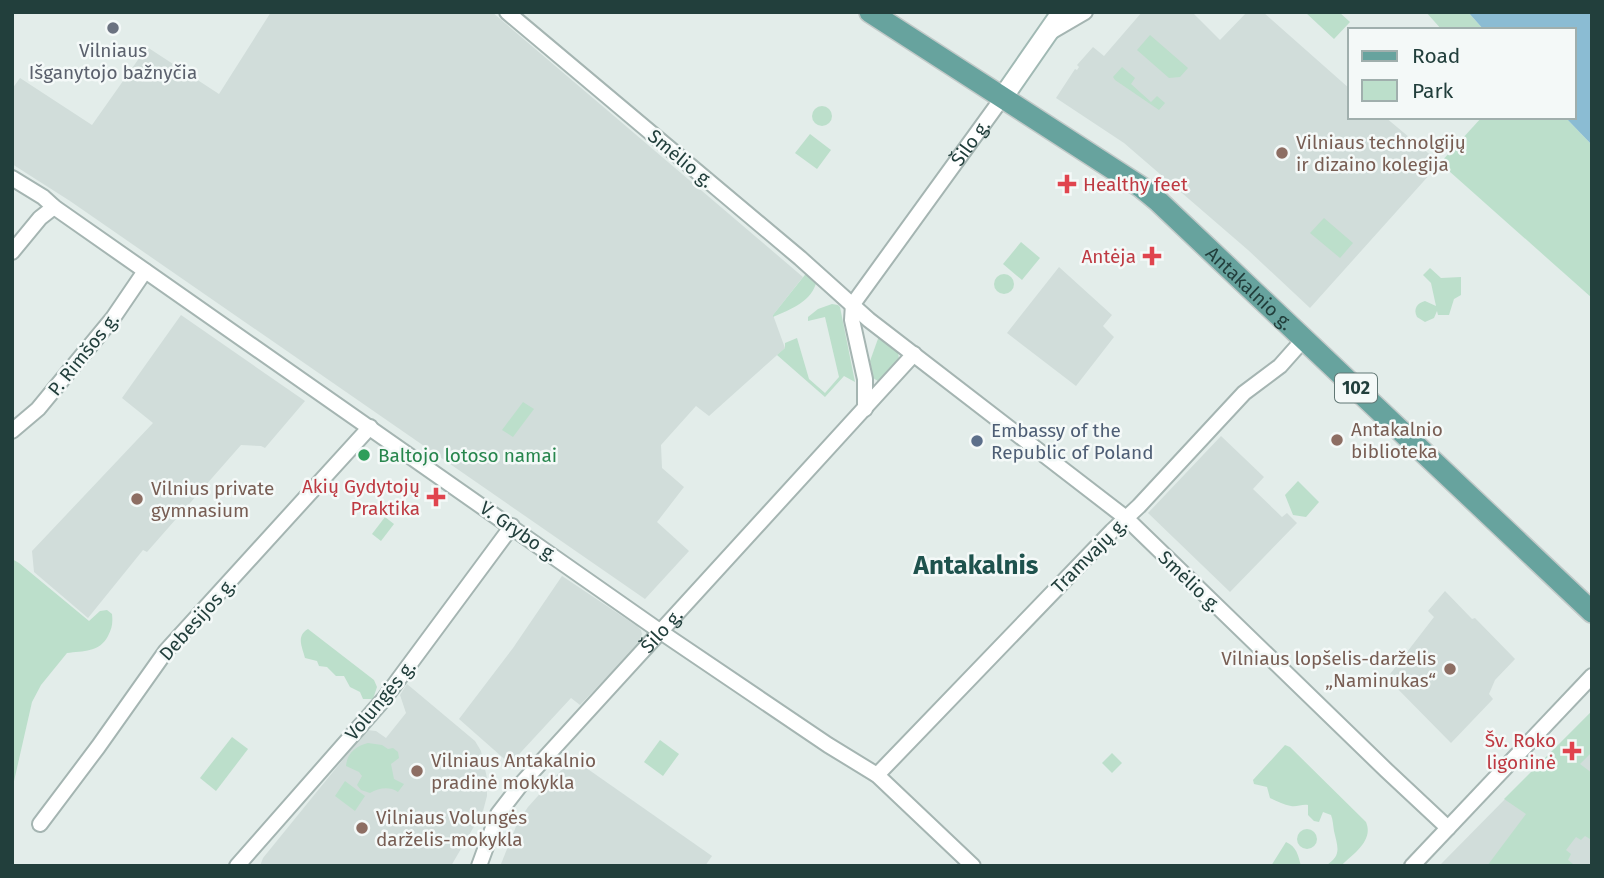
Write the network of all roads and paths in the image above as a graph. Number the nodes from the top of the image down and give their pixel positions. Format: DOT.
graph roads {
  1 [pos="507,12"];
  2 [pos="870,12"];
  3 [pos="1052,12"];
  4 [pos="1062,12"];
  5 [pos="1085,12"];
  6 [pos="1048,34"];
  7 [pos="1003,97"];
  8 [pos="12,177"];
  9 [pos="54,207"];
  10 [pos="12,253"];
  11 [pos="145,271"];
  12 [pos="853,304"];
  13 [pos="869,320"];
  14 [pos="856,338"];
  15 [pos="1304,339"];
  16 [pos="914,354"];
  17 [pos="865,379"];
  18 [pos="885,386"];
  19 [pos="865,409"];
  20 [pos="370,427"];
  21 [pos="12,431"];
  22 [pos="1126,518"];
  23 [pos="512,526"];
  24 [pos="1592,612"];
  25 [pos="661,632"];
  26 [pos="1592,676"];
  27 [pos="877,775"];
  28 [pos="40,824"];
  29 [pos="1448,828"];
  30 [pos="237,866"];
  31 [pos="479,866"];
  32 [pos="973,866"];
  33 [pos="1412,866"];
  1 -- 12 [label="street, Smėlio g."];
  2 -- 7 [label="main road, Antakalnio g. / 102"];
  3 -- 6 [label="street"];
  4 -- 6 [label="main road, Šilo g."];
  5 -- 6 [label="street"];
  6 -- 7 [label="main road, Šilo g."];
  7 -- 12 [label="street, Šilo g."];
  7 -- 15 [label="main road, Antakalnio g. / 102"];
  8 -- 9 [label="street, V. Grybo g."];
  9 -- 10 [label="street"];
  9 -- 11 [label="street, V. Grybo g."];
  11 -- 20 [label="street, V. Grybo g."];
  11 -- 21 [label="street, P. Rimšos g."];
  12 -- 13 [label="street"];
  12 -- 14 [label="street"];
  13 -- 14 [label="street"];
  13 -- 16 [label="street"];
  14 -- 17 [label="street"];
  15 -- 22 [label="street, Tramvajų g."];
  15 -- 24 [label="main road, Antakalnio g. / 102"];
  16 -- 18 [label="street, Šilo g."];
  16 -- 22 [label="street, Smėlio g."];
  17 -- 18 [label="street"];
  17 -- 19 [label="street"];
  18 -- 19 [label="street, Šilo g."];
  19 -- 25 [label="street, Šilo g."];
  20 -- 23 [label="street, V. Grybo g."];
  20 -- 28 [label="street, Debesijos g."];
  22 -- 27 [label="street, Tramvajų g."];
  22 -- 29 [label="street, Smėlio g."];
  23 -- 25 [label="street, V. Grybo g."];
  23 -- 30 [label="street, Volungės g."];
  25 -- 27 [label="street, V. Grybo g."];
  25 -- 31 [label="street, Šilo g."];
  26 -- 29 [label="street"];
  27 -- 32 [label="street, V. Grybo g."];
  29 -- 33 [label="street"];
}
